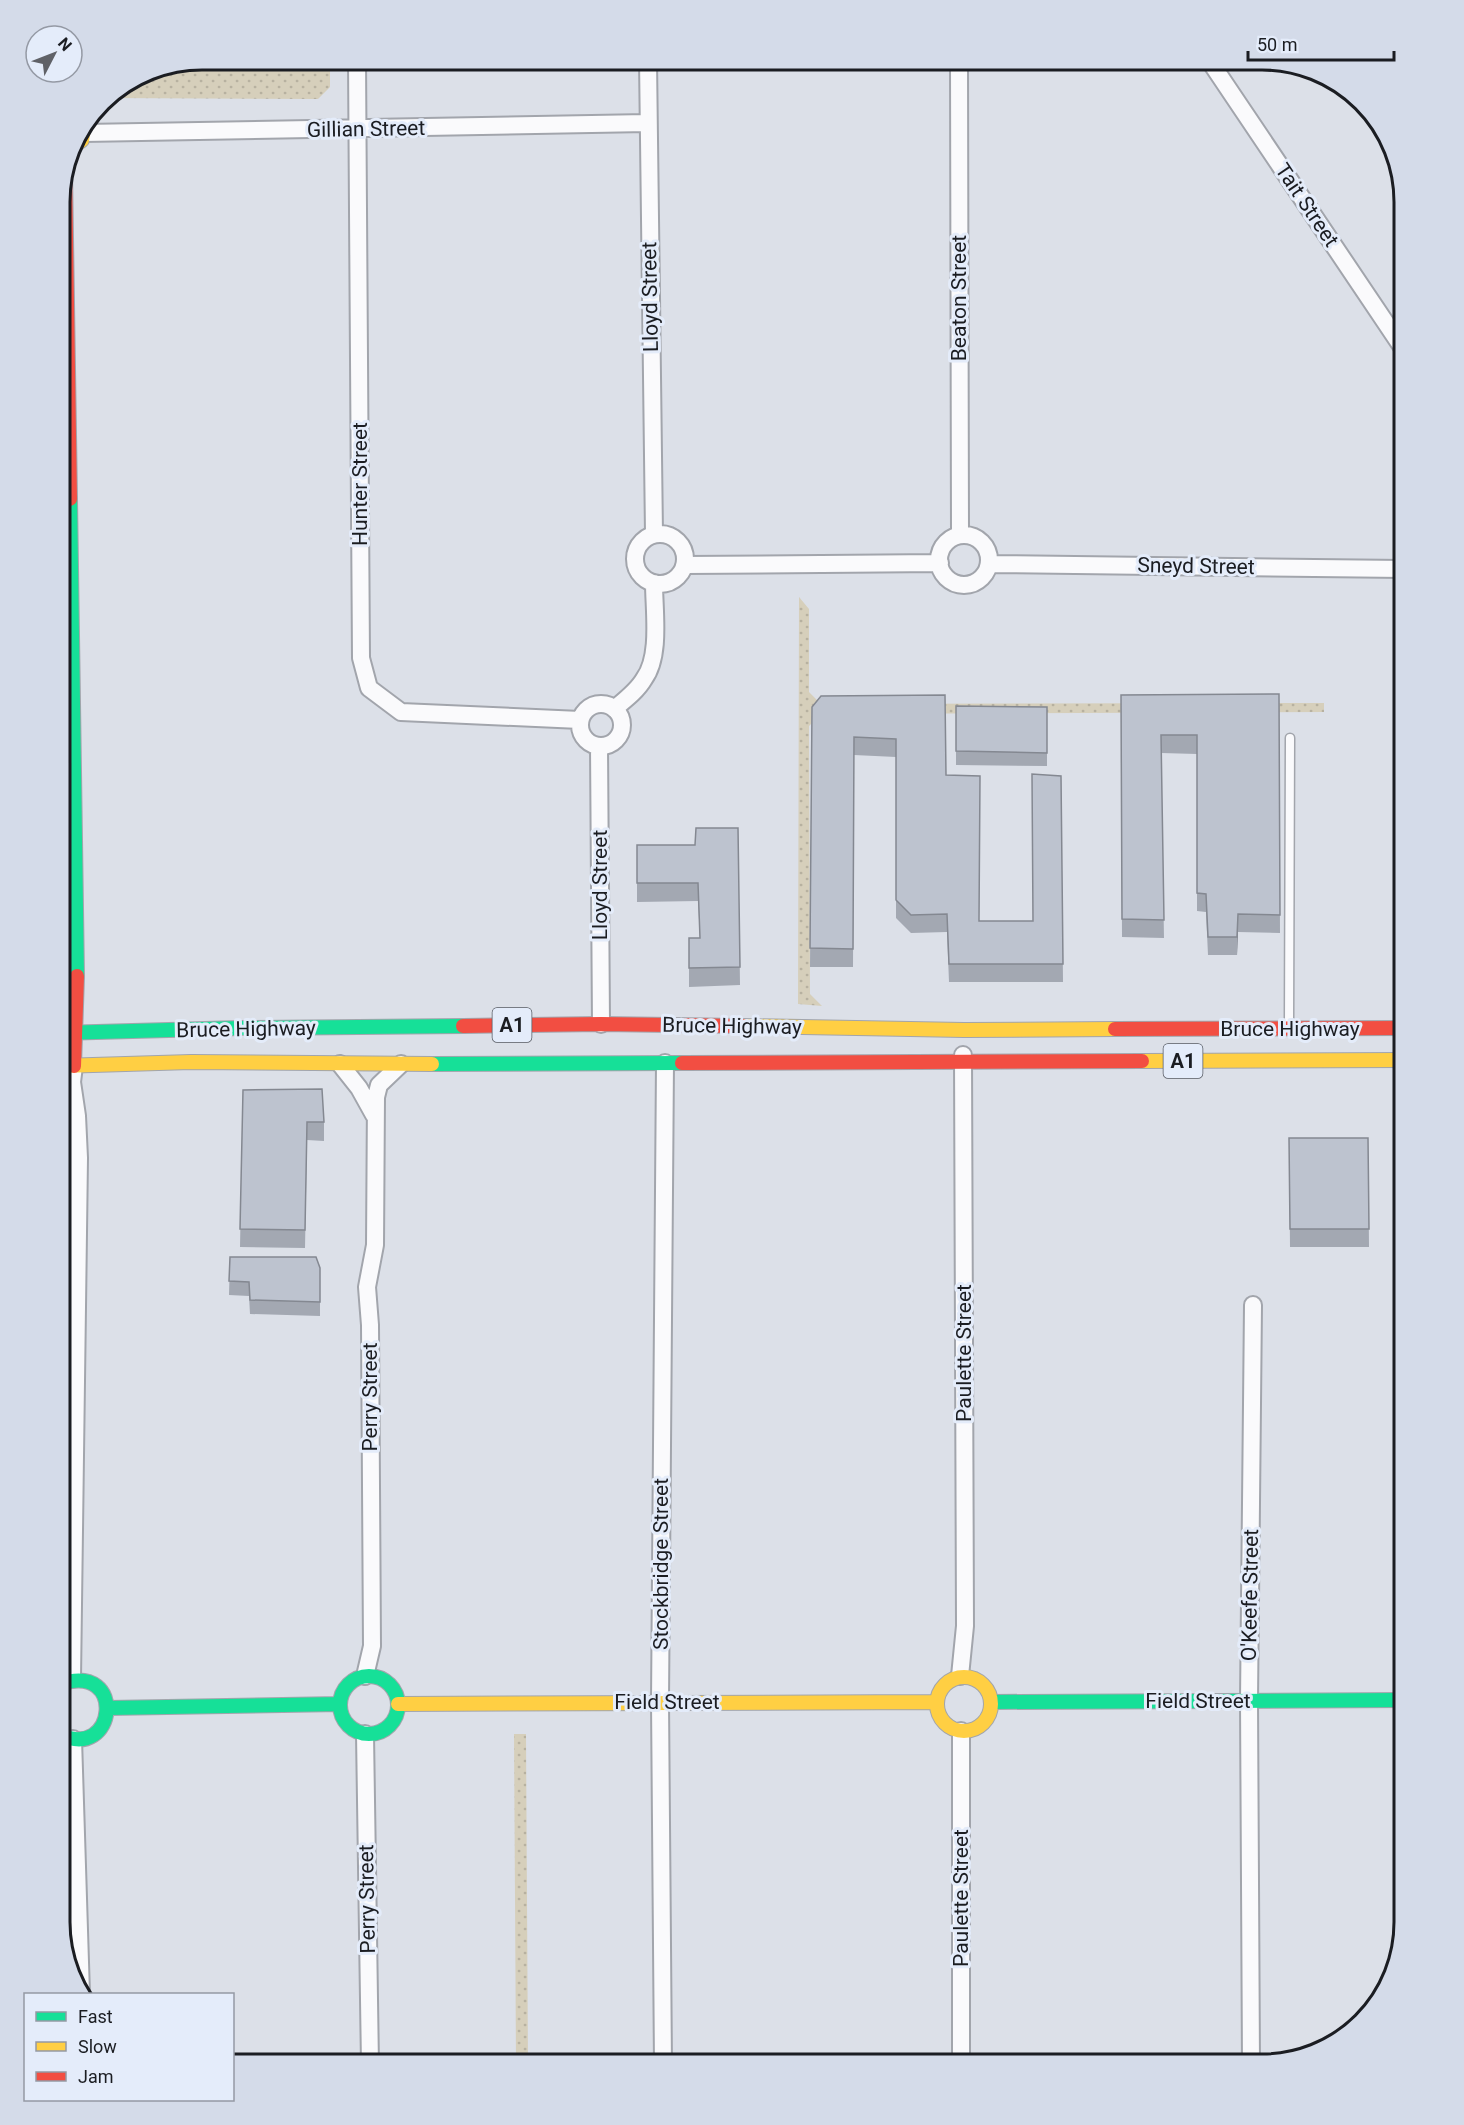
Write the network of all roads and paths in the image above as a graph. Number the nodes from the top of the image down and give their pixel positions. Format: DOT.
graph roads {
  1 [pos="357,71"];
  2 [pos="648,71"];
  3 [pos="959,71"];
  4 [pos="1216,71"];
  5 [pos="647,123"];
  6 [pos="358,129"];
  7 [pos="92,131"];
  8 [pos="1394,335"];
  9 [pos="654,534"];
  10 [pos="960,536"];
  11 [pos="71,553"];
  12 [pos="940,563"];
  13 [pos="989,564"];
  14 [pos="685,566"];
  15 [pos="1394,569"];
  16 [pos="654,583"];
  17 [pos="614,709"];
  18 [pos="580,720"];
  19 [pos="1290,738"];
  20 [pos="599,746"];
  21 [pos="601,1024"];
  22 [pos="1394,1028"];
  23 [pos="1289,1029"];
  24 [pos="964,1030"];
  25 [pos="71,1033"];
  26 [pos="76,1033"];
  27 [pos="71,1053"];
  28 [pos="1394,1060"];
  29 [pos="963,1062"];
  30 [pos="665,1063"];
  31 [pos="340,1064"];
  32 [pos="401,1064"];
  33 [pos="70,1066"];
  34 [pos="70,1077"];
  35 [pos="376,1119"];
  36 [pos="1253,1305"];
  37 [pos="70,1510"];
  38 [pos="365,1676"];
  39 [pos="960,1676"];
  40 [pos="70,1681"];
  41 [pos="1394,1700"];
  42 [pos="1249,1701"];
  43 [pos="660,1702"];
  44 [pos="936,1702"];
  45 [pos="991,1702"];
  46 [pos="340,1704"];
  47 [pos="398,1704"];
  48 [pos="108,1708"];
  49 [pos="960,1731"];
  50 [pos="365,1734"];
  51 [pos="70,1737"];
  52 [pos="70,1807"];
  53 [pos="79,1969"];
  54 [pos="370,2054"];
  55 [pos="663,2054"];
  56 [pos="962,2054"];
  57 [pos="1251,2054"];
  1 -- 6 [label="street, Hunter Street"];
  2 -- 5 [label="street, Lloyd Street"];
  3 -- 10 [label="street, Beaton Street"];
  4 -- 8 [label="street, Tait Street"];
  5 -- 6 [label="street, Gillian Street"];
  5 -- 9 [label="street, Lloyd Street"];
  6 -- 7 [label="street, Gillian Street"];
  6 -- 18 [label="street, Hunter Street"];
  9 -- 14 [label="street"];
  9 -- 16 [label="street"];
  10 -- 12 [label="street"];
  10 -- 13 [label="street"];
  11 -- 26 [label="main road"];
  12 -- 13 [label="street"];
  12 -- 14 [label="street"];
  13 -- 15 [label="street, Sneyd Street"];
  14 -- 16 [label="street"];
  16 -- 17 [label="street"];
  17 -- 18 [label="street"];
  17 -- 20 [label="street"];
  18 -- 20 [label="street"];
  19 -- 23 [label="lane"];
  20 -- 21 [label="street, Lloyd Street"];
  21 -- 24 [label="main road, Bruce Highway / A1"];
  21 -- 26 [label="main road, Bruce Highway / A1"];
  22 -- 23 [label="main road, Bruce Highway / A1"];
  23 -- 24 [label="main road, Bruce Highway / A1"];
  24 -- 29 [label="street, Paulette Street"];
  25 -- 26 [label="main road, Bruce Highway / A1"];
  26 -- 27 [label="main road"];
  28 -- 29 [label="main road, Bruce Highway / A1"];
  29 -- 30 [label="main road, Bruce Highway / A1"];
  29 -- 39 [label="street, Paulette Street"];
  30 -- 32 [label="main road, Bruce Highway / A1"];
  30 -- 43 [label="street, Stockbridge Street"];
  31 -- 32 [label="main road, Bruce Highway / A1"];
  31 -- 33 [label="main road, Bruce Highway / A1"];
  31 -- 35 [label="street, Perry Street"];
  32 -- 35 [label="street, Perry Street"];
  34 -- 37 [label="street"];
  35 -- 38 [label="street, Perry Street"];
  36 -- 42 [label="street, O'Keefe Street"];
  38 -- 46 [label="main road"];
  38 -- 47 [label="main road"];
  39 -- 44 [label="main road"];
  39 -- 45 [label="main road"];
  40 -- 48 [label="main road"];
  41 -- 42 [label="main road, Field Street"];
  42 -- 45 [label="main road, Field Street"];
  42 -- 57 [label="street, O'Keefe Street"];
  43 -- 44 [label="main road, Field Street"];
  43 -- 47 [label="main road, Field Street"];
  43 -- 55 [label="street, Stockbridge Street"];
  44 -- 49 [label="main road"];
  45 -- 49 [label="main road"];
  46 -- 48 [label="main road"];
  46 -- 50 [label="main road"];
  47 -- 50 [label="main road"];
  48 -- 51 [label="main road"];
  49 -- 56 [label="street, Paulette Street"];
  50 -- 54 [label="street, Perry Street"];
  52 -- 53 [label="street"];
}
